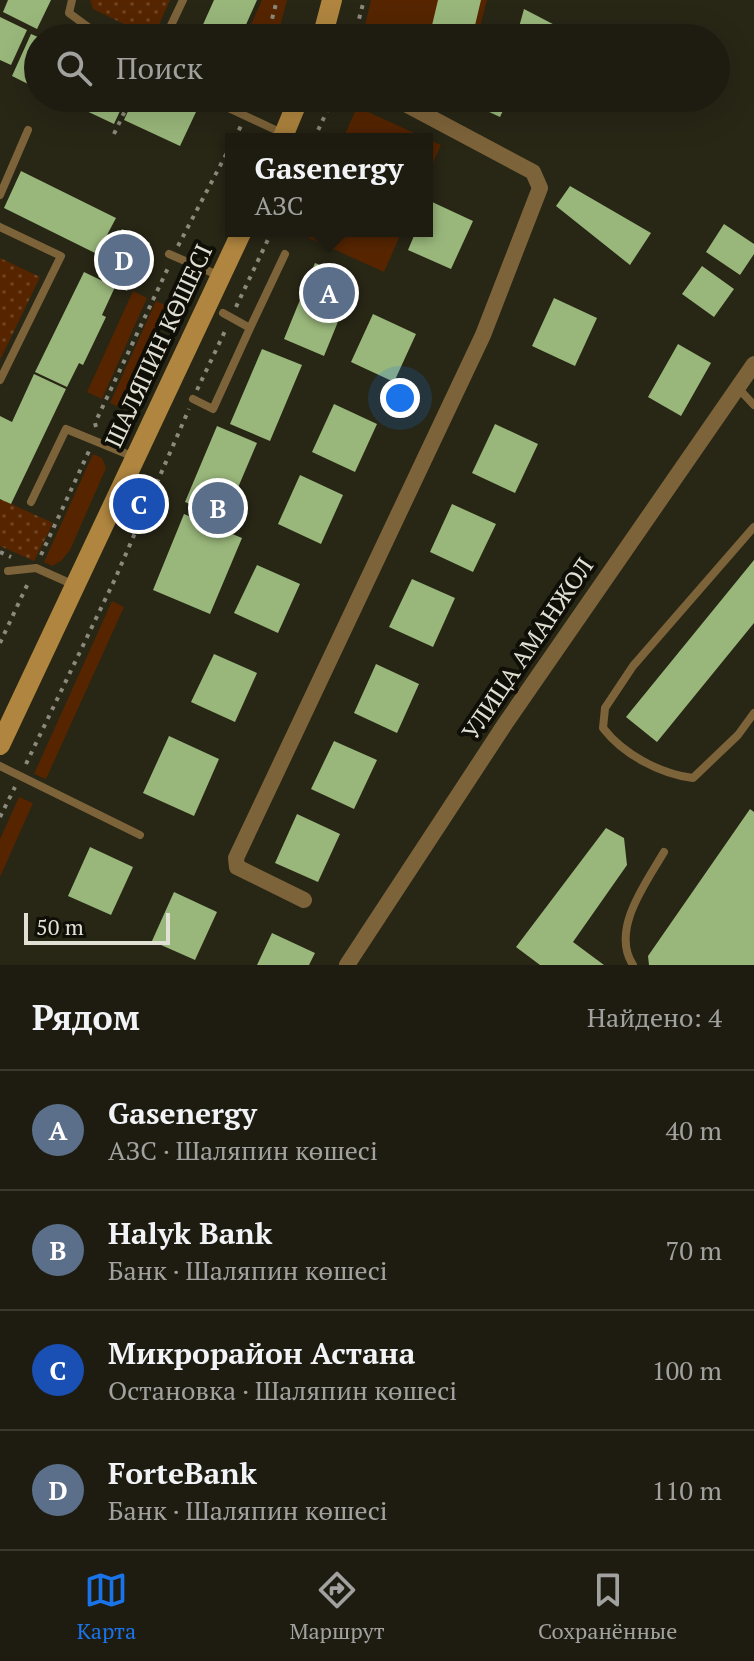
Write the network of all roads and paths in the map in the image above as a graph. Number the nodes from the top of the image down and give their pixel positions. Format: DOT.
graph roads {
  1 [pos="72,0"];
  2 [pos="183,0"];
  3 [pos="277,0"];
  4 [pos="332,0"];
  5 [pos="364,0"];
  6 [pos="84,24"];
  7 [pos="172,24"];
  8 [pos="271,24"];
  9 [pos="326,24"];
  10 [pos="358,24"];
  11 [pos="124,112"];
  12 [pos="234,112"];
  13 [pos="293,112"];
  14 [pos="327,112"];
  15 [pos="420,112"];
  16 [pos="28,130"];
  17 [pos="275,133"];
  18 [pos="285,133"];
  19 [pos="317,133"];
  20 [pos="114,134"];
  21 [pos="225,156"];
  22 [pos="0,195"];
  23 [pos="0,227"];
  24 [pos="239,237"];
  25 [pos="285,254"];
  26 [pos="171,255"];
  27 [pos="221,276"];
  28 [pos="223,313"];
  29 [pos="250,328"];
  30 [pos="754,364"];
  31 [pos="0,380"];
  32 [pos="738,388"];
  33 [pos="193,399"];
  34 [pos="754,405"];
  35 [pos="94,440"];
  36 [pos="135,457"];
  37 [pos="31,502"];
  38 [pos="754,527"];
  39 [pos="36,568"];
  40 [pos="8,571"];
  41 [pos="115,579"];
  42 [pos="75,586"];
  43 [pos="0,643"];
  44 [pos="754,713"];
  45 [pos="0,745"];
  46 [pos="0,766"];
  47 [pos="20,775"];
  48 [pos="0,817"];
  49 [pos="140,835"];
  50 [pos="664,852"];
  51 [pos="304,900"];
  52 [pos="351,964"];
  53 [pos="633,965"];
  1 -- 6 [label="lane"];
  2 -- 7 [label="lane"];
  3 -- 8 [label="path"];
  4 -- 9 [label="main road"];
  5 -- 10 [label="path"];
  11 -- 20 [label="path"];
  12 -- 17 [label="lane"];
  13 -- 18 [label="main road"];
  14 -- 19 [label="path"];
  15 -- 51 [label="street"];
  16 -- 22 [label="lane"];
  21 -- 26 [label="path"];
  23 -- 31 [label="lane"];
  24 -- 27 [label="main road, ШАЛЯПИН КӨШЕСІ"];
  25 -- 29 [label="lane"];
  26 -- 27 [label="lane"];
  26 -- 35 [label="path"];
  27 -- 36 [label="main road, ШАЛЯПИН КӨШЕСІ"];
  28 -- 29 [label="lane"];
  29 -- 33 [label="lane"];
  30 -- 32 [label="street, УЛИЦА АМАНЖОЛ"];
  32 -- 34 [label="lane"];
  32 -- 52 [label="street, УЛИЦА АМАНЖОЛ"];
  35 -- 36 [label="lane"];
  35 -- 37 [label="lane"];
  35 -- 39 [label="path"];
  36 -- 42 [label="main road, ШАЛЯПИН КӨШЕСІ"];
  38 -- 44 [label="lane"];
  39 -- 40 [label="lane"];
  39 -- 42 [label="lane"];
  39 -- 43 [label="path"];
  41 -- 47 [label="path"];
  42 -- 45 [label="main road, ШАЛЯПИН КӨШЕСІ"];
  46 -- 47 [label="lane"];
  47 -- 48 [label="path"];
  47 -- 49 [label="lane"];
  50 -- 53 [label="lane"];
}
